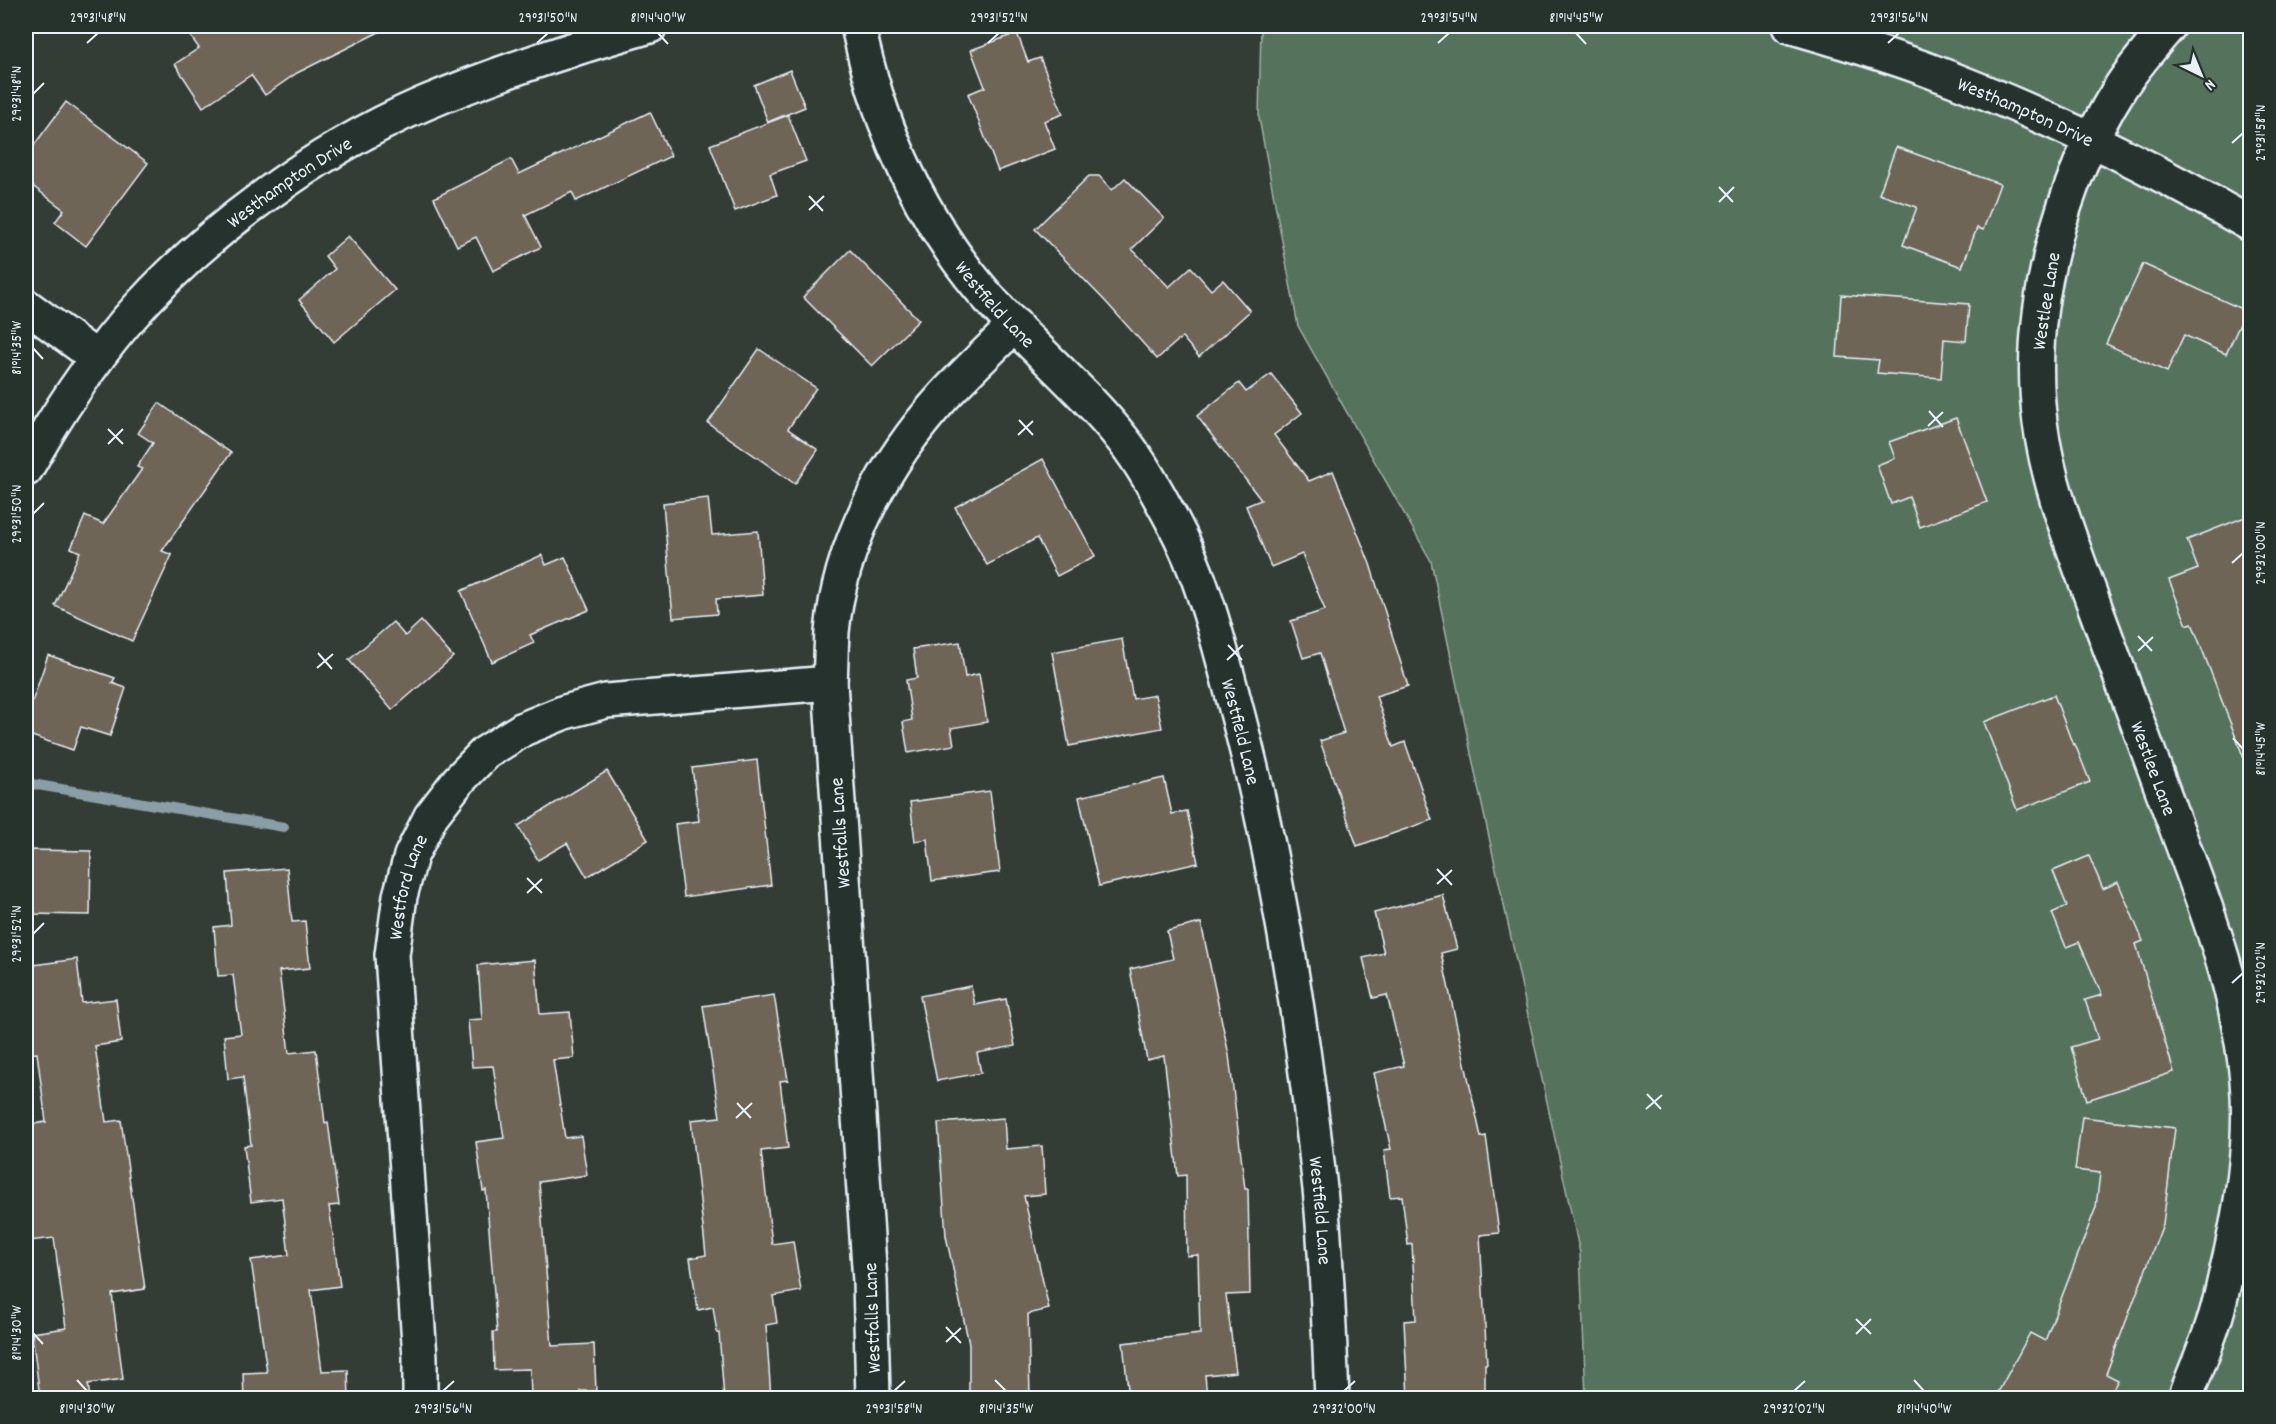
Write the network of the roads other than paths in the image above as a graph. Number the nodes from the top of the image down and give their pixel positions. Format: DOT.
graph roads {
  1 [pos="650,26"];
  2 [pos="858,26"];
  3 [pos="1789,26"];
  4 [pos="2169,26"];
  5 [pos="2091,140"];
  6 [pos="2250,224"];
  7 [pos="26,306"];
  8 [pos="1015,325"];
  9 [pos="97,358"];
  10 [pos="26,469"];
  11 [pos="830,682"];
  12 [pos="2249,1081"];
  13 [pos="420,1398"];
  14 [pos="873,1398"];
  15 [pos="1332,1398"];
  16 [pos="2185,1398"];
  1 -- 9 [label="street, Westhampton Drive"];
  2 -- 8 [label="street, Westfield Lane"];
  3 -- 5 [label="street, Westhampton Drive"];
  4 -- 5 [label="street, Westlee Lane"];
  5 -- 6 [label="street, Westhampton Drive"];
  5 -- 12 [label="street, Westlee Lane"];
  7 -- 9 [label="street"];
  8 -- 11 [label="street, Westfalls Lane"];
  8 -- 15 [label="street, Westfield Lane"];
  9 -- 10 [label="street, Westhampton Drive"];
  11 -- 13 [label="street, Westford Lane"];
  11 -- 14 [label="street, Westfalls Lane"];
  12 -- 16 [label="street, Westlee Lane"];
}
